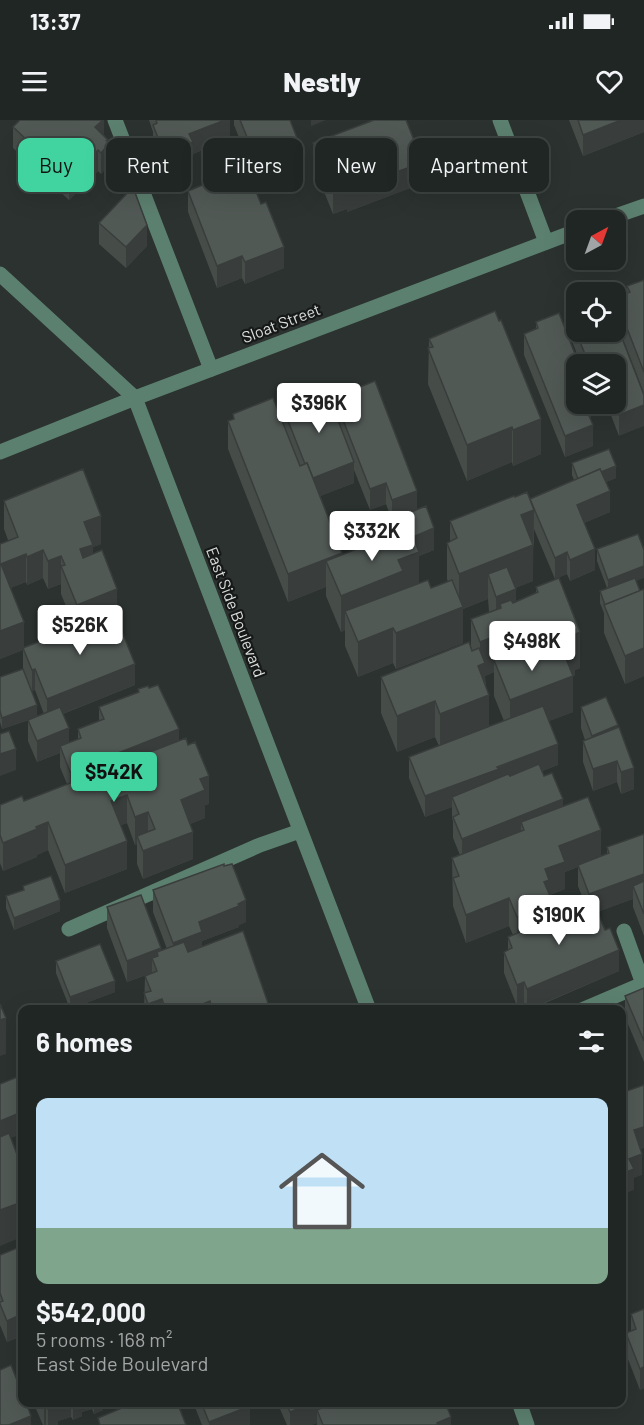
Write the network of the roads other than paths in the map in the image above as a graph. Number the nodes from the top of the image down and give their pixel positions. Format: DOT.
graph roads {
  1 [pos="116,120"];
  2 [pos="500,120"];
  3 [pos="644,206"];
  4 [pos="626,212"];
  5 [pos="566,235"];
  6 [pos="546,242"];
  7 [pos="0,274"];
  8 [pos="211,369"];
  9 [pos="135,398"];
  10 [pos="0,452"];
  11 [pos="300,831"];
  12 [pos="69,930"];
  13 [pos="624,931"];
  14 [pos="367,1005"];
  15 [pos="594,1005"];
  16 [pos="521,1407"];
  17 [pos="527,1425"];
  1 -- 8 [label="street"];
  2 -- 6 [label="street"];
  3 -- 4 [label="street"];
  5 -- 6 [label="street, Sloat Street"];
  6 -- 8 [label="street, Sloat Street"];
  7 -- 9 [label="street, East Side Boulevard"];
  8 -- 9 [label="street, Sloat Street"];
  9 -- 10 [label="street, Sloat Street"];
  9 -- 11 [label="street, East Side Boulevard"];
  11 -- 12 [label="street"];
  11 -- 14 [label="street, East Side Boulevard"];
  13 -- 15 [label="street"];
  16 -- 17 [label="street"];
}
